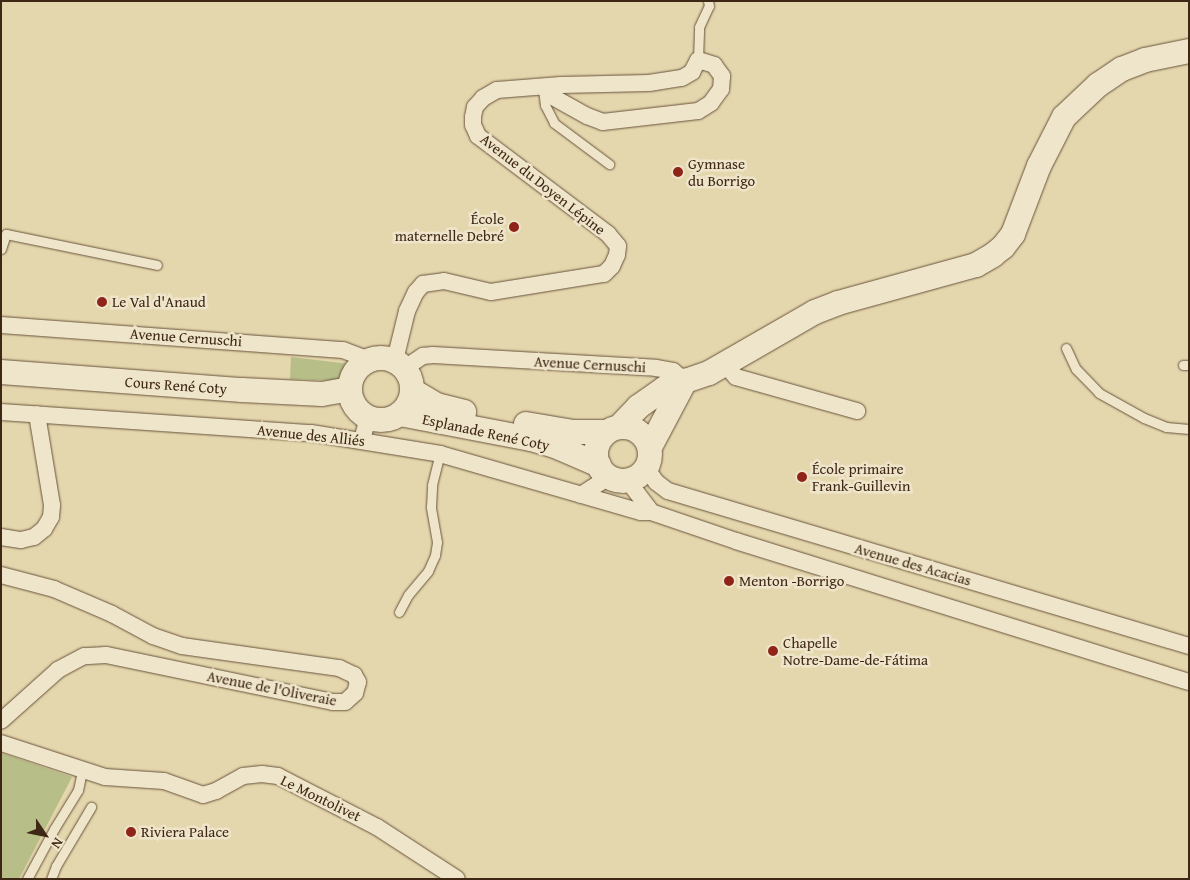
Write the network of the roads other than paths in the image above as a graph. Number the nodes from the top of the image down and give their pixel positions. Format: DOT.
graph roads {
  1 [pos="708,1"];
  2 [pos="1189,51"];
  3 [pos="698,60"];
  4 [pos="543,87"];
  5 [pos="609,164"];
  6 [pos="1,248"];
  7 [pos="157,265"];
  8 [pos="1,325"];
  9 [pos="1066,348"];
  10 [pos="369,360"];
  11 [pos="400,364"];
  12 [pos="717,368"];
  13 [pos="1,372"];
  14 [pos="685,381"];
  15 [pos="350,389"];
  16 [pos="413,391"];
  17 [pos="857,411"];
  18 [pos="1,412"];
  19 [pos="37,414"];
  20 [pos="400,414"];
  21 [pos="365,429"];
  22 [pos="1189,429"];
  23 [pos="613,430"];
  24 [pos="440,454"];
  25 [pos="626,468"];
  26 [pos="581,494"];
  27 [pos="651,512"];
  28 [pos="1,537"];
  29 [pos="1,575"];
  30 [pos="399,612"];
  31 [pos="1189,646"];
  32 [pos="1189,682"];
  33 [pos="1,721"];
  34 [pos="1,743"];
  35 [pos="82,771"];
  36 [pos="91,807"];
  37 [pos="27,879"];
  38 [pos="51,879"];
  39 [pos="456,879"];
  1 -- 3 [label="lane"];
  2 -- 12 [label="street"];
  3 -- 4 [label="street, Avenue du Doyen Lépine"];
  3 -- 4 [label="street"];
  4 -- 5 [label="lane"];
  4 -- 11 [label="street, Avenue du Doyen Lépine"];
  6 -- 7 [label="lane"];
  8 -- 10 [label="street, Avenue Cernuschi"];
  9 -- 22 [label="lane"];
  10 -- 11 [label="street"];
  10 -- 15 [label="street"];
  11 -- 14 [label="street, Avenue Cernuschi"];
  11 -- 16 [label="street"];
  12 -- 14 [label="street"];
  12 -- 17 [label="street"];
  13 -- 15 [label="street, Cours René Coty"];
  14 -- 23 [label="street"];
  14 -- 25 [label="street"];
  15 -- 21 [label="street"];
  16 -- 20 [label="street"];
  16 -- 23 [label="street, Esplanade René Coty"];
  18 -- 19 [label="street, Avenue des Alliés"];
  19 -- 21 [label="street, Avenue des Alliés"];
  19 -- 28 [label="street"];
  20 -- 21 [label="street"];
  20 -- 25 [label="street, Esplanade René Coty"];
  21 -- 24 [label="street, Avenue des Alliés"];
  23 -- 25 [label="street"];
  23 -- 25 [label="street, Esplanade René Coty"];
  24 -- 26 [label="street, Avenue des Alliés"];
  24 -- 30 [label="lane"];
  25 -- 26 [label="street"];
  25 -- 27 [label="street"];
  25 -- 31 [label="street, Avenue des Acacias"];
  26 -- 27 [label="street, Avenue des Acacias"];
  27 -- 32 [label="street, Avenue des Acacias"];
  29 -- 33 [label="street, Avenue de l'Oliveraie"];
  34 -- 35 [label="street, Le Montolivet"];
  35 -- 37 [label="lane"];
  35 -- 39 [label="street, Le Montolivet"];
  36 -- 38 [label="lane"];
}
